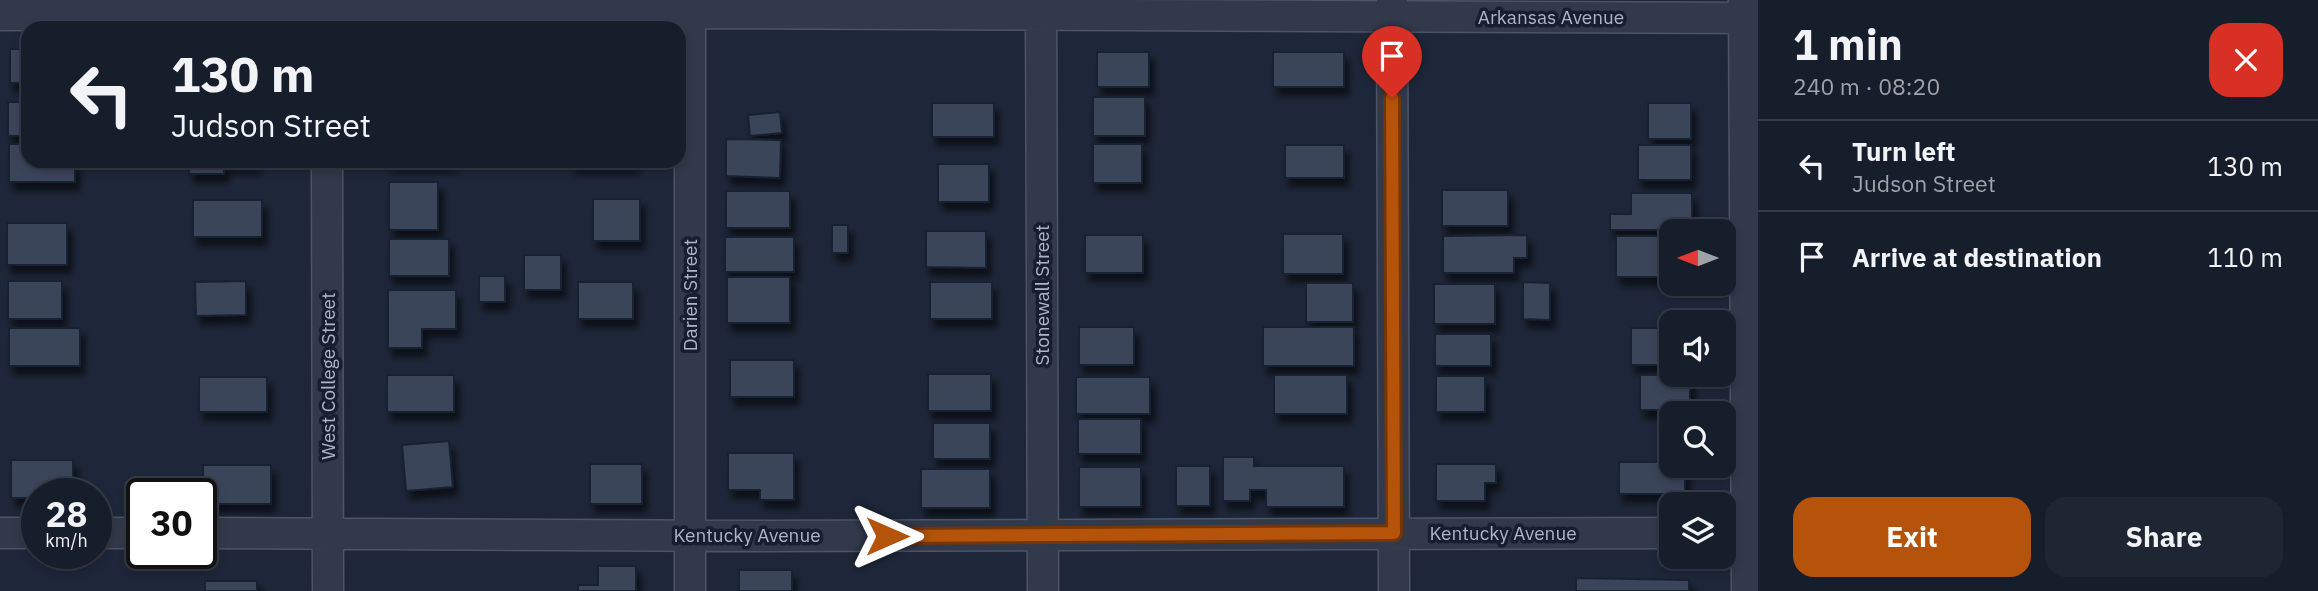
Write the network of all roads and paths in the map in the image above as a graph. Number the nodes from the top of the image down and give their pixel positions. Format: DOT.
graph roads {
  1 [pos="690,6"];
  2 [pos="1041,7"];
  3 [pos="1392,8"];
  4 [pos="1749,12"];
  5 [pos="326,14"];
  6 [pos="0,15"];
  7 [pos="327,168"];
  8 [pos="0,533"];
  9 [pos="21,533"];
  10 [pos="217,533"];
  11 [pos="1394,533"];
  12 [pos="1659,533"];
  13 [pos="1743,533"];
  14 [pos="328,534"];
  15 [pos="690,535"];
  16 [pos="1043,535"];
  17 [pos="328,591"];
  18 [pos="690,591"];
  19 [pos="1043,591"];
  20 [pos="1394,591"];
  21 [pos="1747,591"];
  1 -- 2 [label="street, Arkansas Avenue"];
  1 -- 5 [label="street, Arkansas Avenue"];
  1 -- 15 [label="street, Darien Street"];
  2 -- 3 [label="street, Arkansas Avenue"];
  2 -- 16 [label="street, Stonewall Street"];
  3 -- 4 [label="street, Arkansas Avenue"];
  3 -- 11 [label="street"];
  4 -- 13 [label="street"];
  5 -- 6 [label="street, Arkansas Avenue"];
  7 -- 14 [label="street, West College Street"];
  8 -- 9 [label="street"];
  10 -- 14 [label="street, Kentucky Avenue"];
  11 -- 12 [label="street, Kentucky Avenue"];
  11 -- 16 [label="street, Kentucky Avenue"];
  11 -- 20 [label="street"];
  13 -- 21 [label="street"];
  14 -- 15 [label="street, Kentucky Avenue"];
  14 -- 17 [label="street, West College Street"];
  15 -- 16 [label="street, Kentucky Avenue"];
  15 -- 18 [label="street, Darien Street"];
  16 -- 19 [label="street, Stonewall Street"];
}
